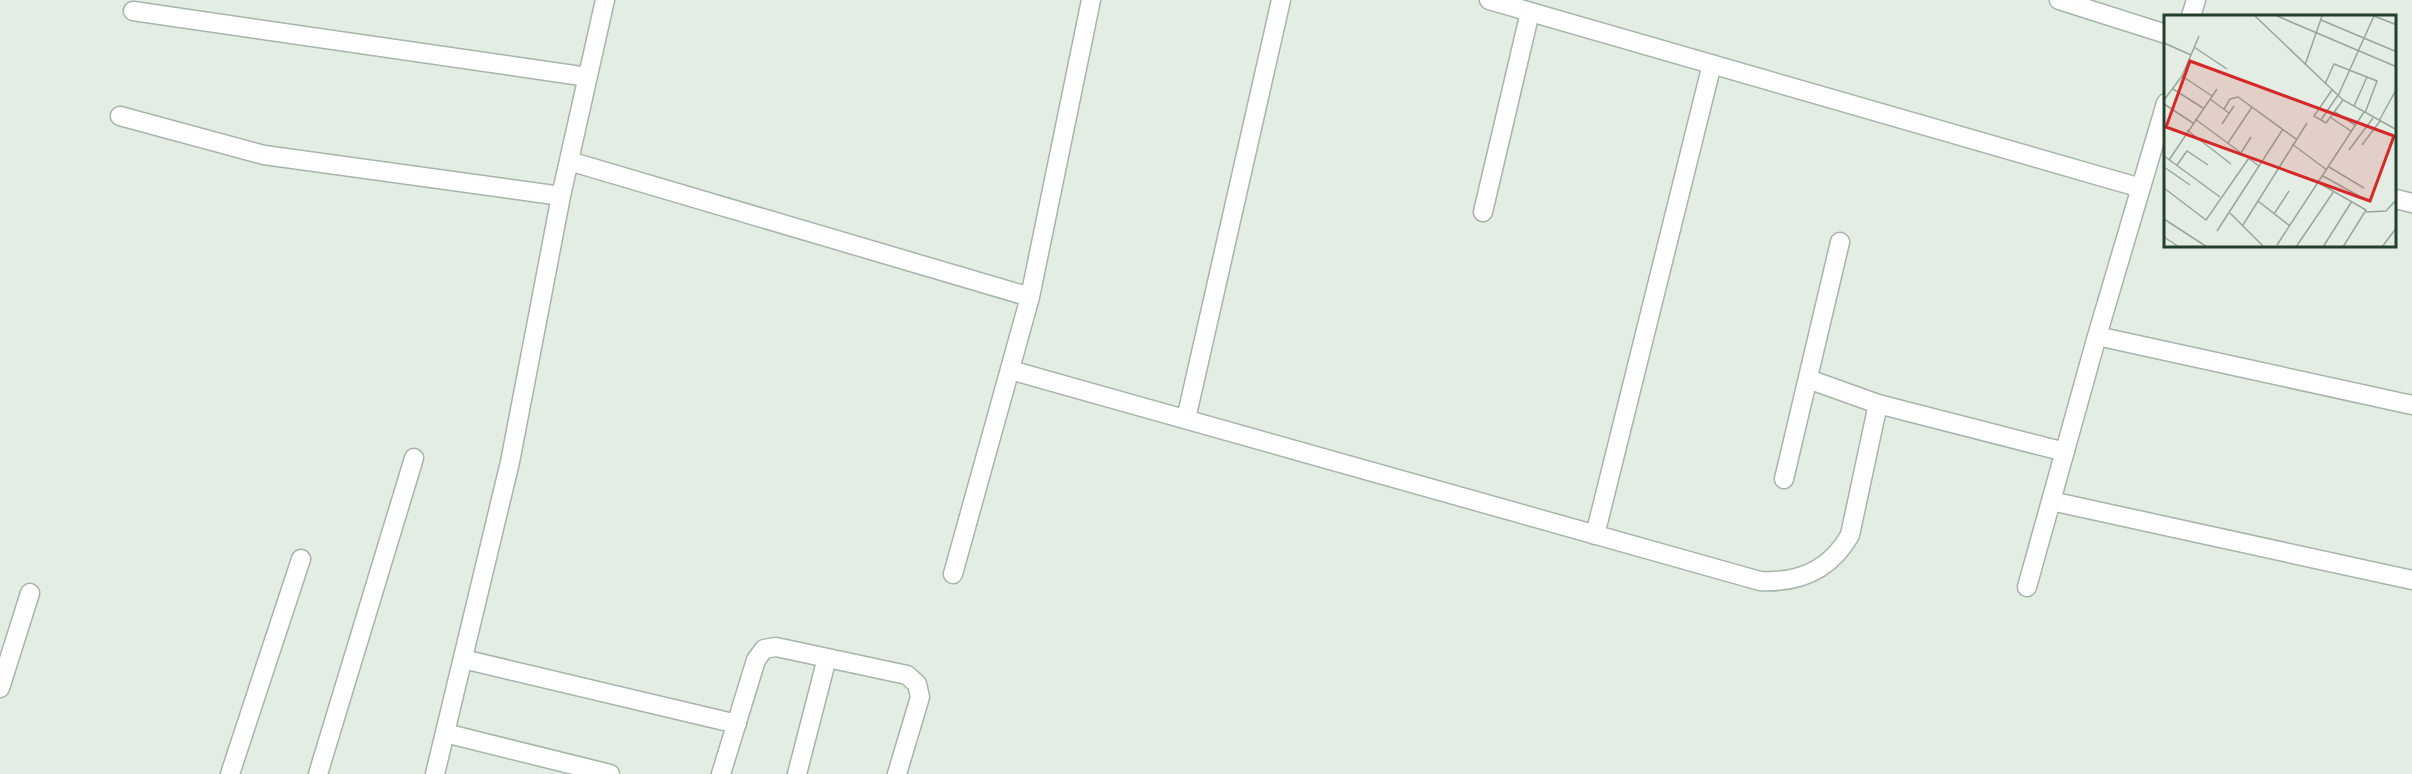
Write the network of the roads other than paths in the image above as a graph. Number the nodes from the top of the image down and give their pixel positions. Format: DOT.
graph roads {
  1 [pos="605,0"];
  2 [pos="1091,0"];
  3 [pos="1281,0"];
  4 [pos="1489,0"];
  5 [pos="2059,0"];
  6 [pos="2196,0"];
  7 [pos="133,11"];
  8 [pos="1530,12"];
  9 [pos="2191,15"];
  10 [pos="2164,33"];
  11 [pos="1712,64"];
  12 [pos="588,77"];
  13 [pos="120,116"];
  14 [pos="2164,117"];
  15 [pos="2160,143"];
  16 [pos="569,160"];
  17 [pos="2141,188"];
  18 [pos="2397,199"];
  19 [pos="560,203"];
  20 [pos="2412,203"];
  21 [pos="1484,212"];
  22 [pos="1840,242"];
  23 [pos="1030,297"];
  24 [pos="2097,336"];
  25 [pos="1010,370"];
  26 [pos="1808,379"];
  27 [pos="1878,404"];
  28 [pos="2412,405"];
  29 [pos="1186,419"];
  30 [pos="2065,452"];
  31 [pos="414,458"];
  32 [pos="1784,479"];
  33 [pos="2051,501"];
  34 [pos="1595,535"];
  35 [pos="301,559"];
  36 [pos="953,574"];
  37 [pos="2412,580"];
  38 [pos="2027,587"];
  39 [pos="30,593"];
  40 [pos="827,658"];
  41 [pos="463,659"];
  42 [pos="0,688"];
  43 [pos="737,724"];
  44 [pos="445,733"];
  45 [pos="230,774"];
  46 [pos="318,774"];
  47 [pos="435,774"];
  48 [pos="610,774"];
  49 [pos="721,774"];
  50 [pos="797,774"];
  51 [pos="897,774"];
  1 -- 12 [label="street"];
  2 -- 23 [label="street"];
  3 -- 29 [label="street"];
  4 -- 8 [label="street"];
  5 -- 10 [label="street"];
  6 -- 9 [label="street"];
  7 -- 12 [label="street"];
  8 -- 11 [label="street"];
  8 -- 21 [label="street"];
  11 -- 17 [label="street"];
  11 -- 34 [label="street"];
  12 -- 16 [label="street"];
  13 -- 19 [label="street"];
  14 -- 15 [label="street"];
  15 -- 17 [label="street"];
  16 -- 19 [label="street"];
  16 -- 23 [label="street"];
  17 -- 24 [label="street"];
  18 -- 20 [label="street"];
  19 -- 41 [label="street"];
  22 -- 26 [label="street"];
  23 -- 25 [label="street"];
  24 -- 28 [label="street"];
  24 -- 30 [label="street"];
  25 -- 29 [label="street"];
  25 -- 36 [label="street"];
  26 -- 27 [label="street"];
  26 -- 32 [label="street"];
  27 -- 30 [label="street"];
  27 -- 34 [label="street"];
  29 -- 34 [label="street"];
  30 -- 33 [label="street"];
  31 -- 46 [label="street"];
  33 -- 37 [label="street"];
  33 -- 38 [label="street"];
  35 -- 45 [label="street"];
  39 -- 42 [label="street"];
  40 -- 43 [label="street"];
  40 -- 50 [label="street"];
  40 -- 51 [label="street"];
  41 -- 43 [label="street"];
  41 -- 44 [label="street"];
  43 -- 49 [label="street"];
  44 -- 47 [label="street"];
  44 -- 48 [label="street"];
}
